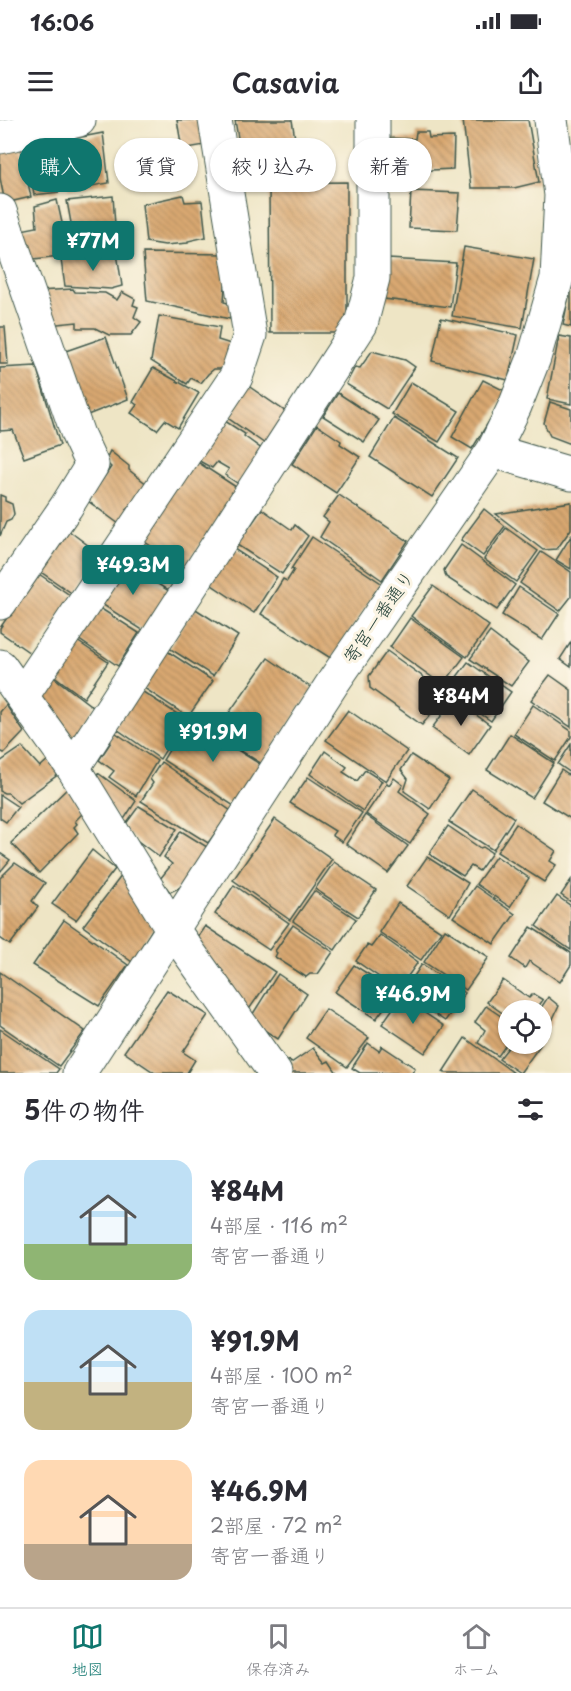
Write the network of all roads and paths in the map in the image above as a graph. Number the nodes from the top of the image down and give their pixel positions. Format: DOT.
graph roads {
  1 [pos="79,120"];
  2 [pos="215,120"];
  3 [pos="373,120"];
  4 [pos="551,120"];
  5 [pos="0,137"];
  6 [pos="0,211"];
  7 [pos="493,452"];
  8 [pos="571,474"];
  9 [pos="0,603"];
  10 [pos="0,666"];
  11 [pos="22,696"];
  12 [pos="73,768"];
  13 [pos="173,930"];
  14 [pos="79,1073"];
  15 [pos="275,1073"];
  1 -- 5 [label="street"];
  2 -- 11 [label="street"];
  3 -- 12 [label="street"];
  4 -- 7 [label="street, 寄宮一番通り"];
  6 -- 9 [label="street"];
  7 -- 8 [label="street"];
  7 -- 13 [label="street, 寄宮一番通り"];
  10 -- 11 [label="street"];
  11 -- 12 [label="street"];
  12 -- 13 [label="street"];
  13 -- 14 [label="street, 寄宮一番通り"];
  13 -- 15 [label="street"];
}
